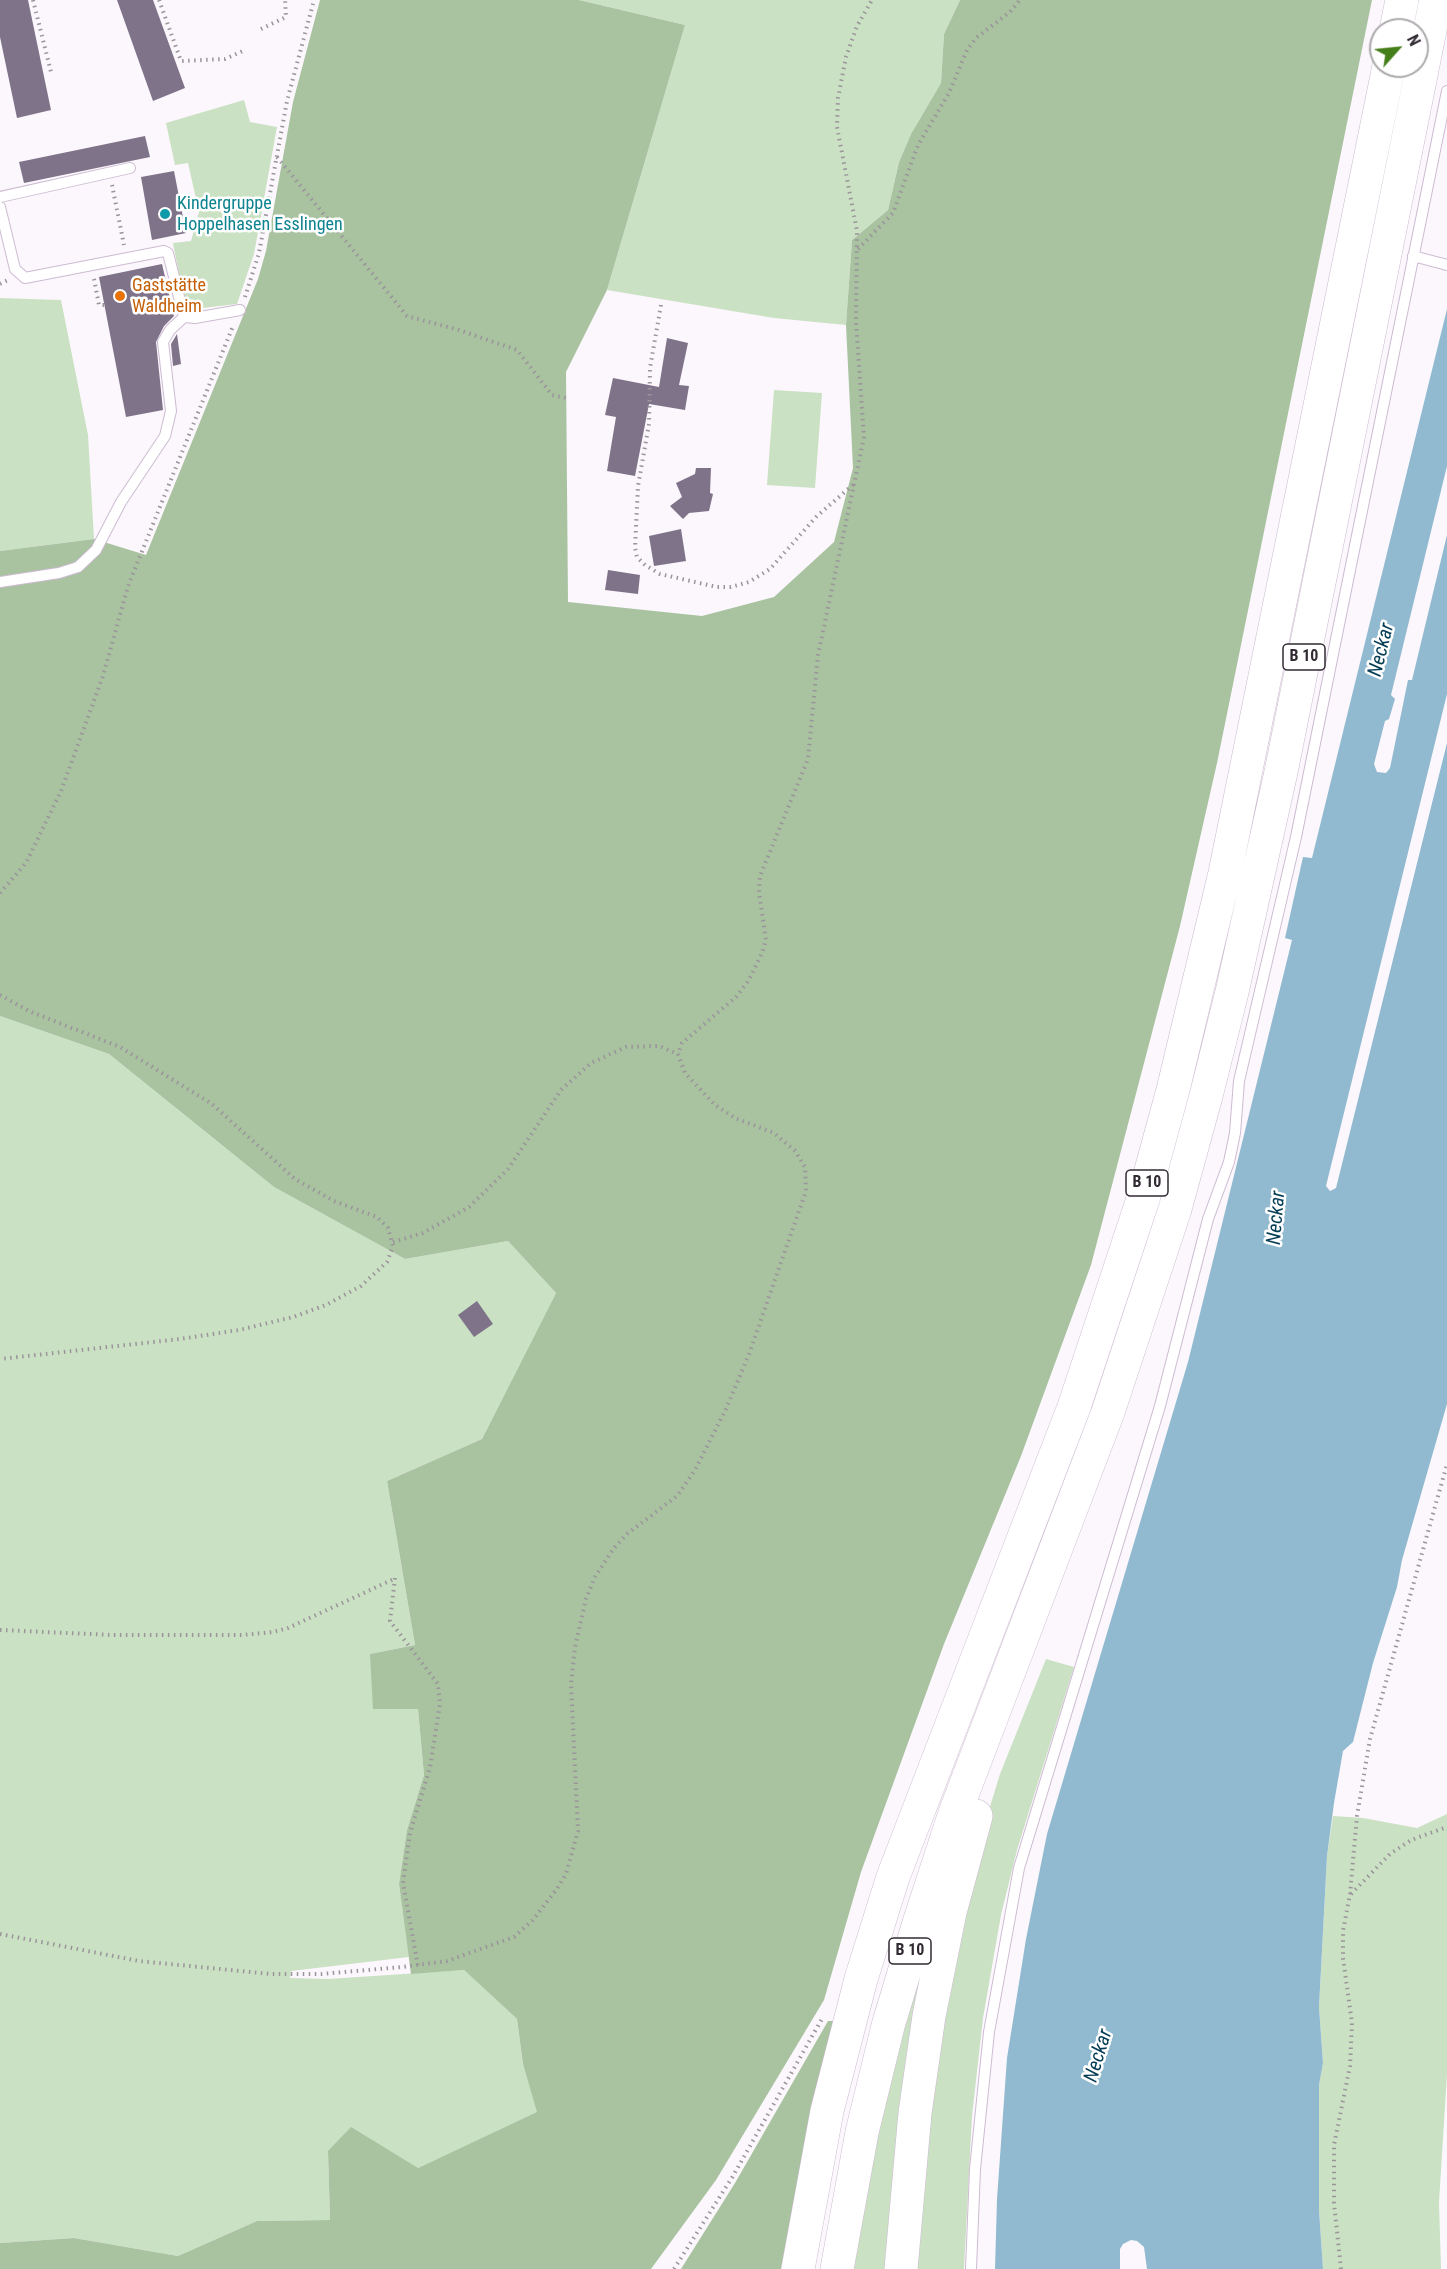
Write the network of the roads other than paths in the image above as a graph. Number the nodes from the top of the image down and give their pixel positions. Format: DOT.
graph roads {
  1 [pos="1402,0"];
  2 [pos="1436,0"];
  3 [pos="1398,18"];
  4 [pos="1387,78"];
  5 [pos="1447,91"];
  6 [pos="129,168"];
  7 [pos="0,197"];
  8 [pos="0,207"];
  9 [pos="1413,256"];
  10 [pos="1447,265"];
  11 [pos="240,310"];
  12 [pos="184,317"];
  13 [pos="0,582"];
  14 [pos="1020,1644"];
  15 [pos="798,2269"];
  16 [pos="837,2269"];
  17 [pos="901,2269"];
  18 [pos="971,2269"];
  1 -- 3 [label="highway"];
  2 -- 14 [label="highway, B 10"];
  4 -- 15 [label="highway, B 10"];
  5 -- 9 [label="lane"];
  6 -- 7 [label="lane"];
  8 -- 12 [label="lane"];
  9 -- 10 [label="lane"];
  9 -- 18 [label="lane"];
  11 -- 12 [label="lane"];
  12 -- 13 [label="lane"];
  14 -- 16 [label="highway, B 10"];
  14 -- 17 [label="highway"];
}
